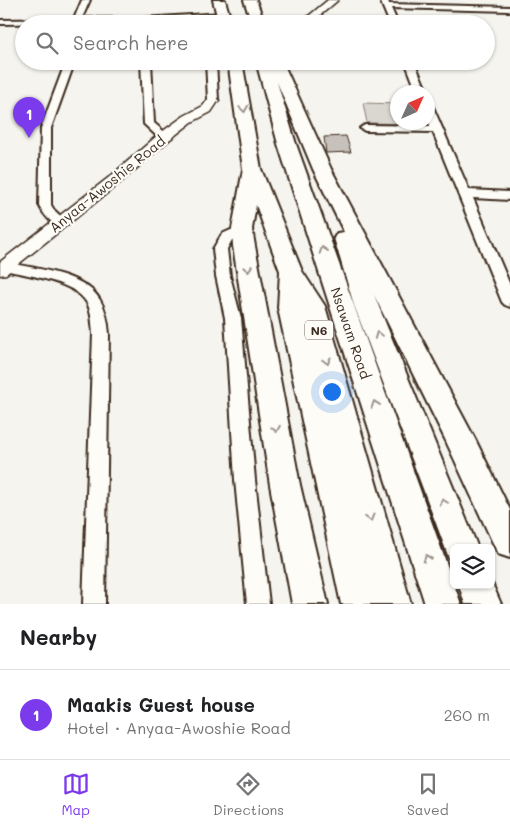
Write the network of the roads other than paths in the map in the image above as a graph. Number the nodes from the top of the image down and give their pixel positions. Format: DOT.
graph roads {
  1 [pos="86,0"];
  2 [pos="219,0"];
  3 [pos="241,0"];
  4 [pos="250,0"];
  5 [pos="334,0"];
  6 [pos="385,3"];
  7 [pos="510,9"];
  8 [pos="80,15"];
  9 [pos="224,15"];
  10 [pos="246,15"];
  11 [pos="256,15"];
  12 [pos="315,15"];
  13 [pos="390,15"];
  14 [pos="0,22"];
  15 [pos="15,22"];
  16 [pos="68,70"];
  17 [pos="146,70"];
  18 [pos="211,70"];
  19 [pos="236,70"];
  20 [pos="266,70"];
  21 [pos="280,70"];
  22 [pos="412,70"];
  23 [pos="419,85"];
  24 [pos="213,100"];
  25 [pos="435,126"];
  26 [pos="365,128"];
  27 [pos="436,129"];
  28 [pos="164,137"];
  29 [pos="252,169"];
  30 [pos="322,169"];
  31 [pos="464,194"];
  32 [pos="510,196"];
  33 [pos="61,223"];
  34 [pos="242,229"];
  35 [pos="2,268"];
  36 [pos="291,271"];
  37 [pos="505,278"];
  38 [pos="510,302"];
  39 [pos="459,544"];
  40 [pos="510,544"];
  41 [pos="477,589"];
  42 [pos="94,604"];
  43 [pos="258,604"];
  44 [pos="310,604"];
  45 [pos="359,604"];
  46 [pos="393,604"];
  47 [pos="443,604"];
  48 [pos="483,604"];
  1 -- 8 [label="street"];
  2 -- 9 [label="highway"];
  3 -- 10 [label="highway"];
  4 -- 11 [label="highway"];
  5 -- 12 [label="street"];
  6 -- 7 [label="street"];
  6 -- 13 [label="street"];
  14 -- 15 [label="street"];
  16 -- 33 [label="street"];
  17 -- 28 [label="street"];
  18 -- 24 [label="street"];
  19 -- 29 [label="highway, Nsawam Road / N6, one-way"];
  47 -- 20 [label="highway, Nsawam Road / N6, one-way"];
  21 -- 30 [label="highway"];
  22 -- 23 [label="street"];
  24 -- 28 [label="street, Anyaa-Awoshie Road"];
  25 -- 27 [label="street"];
  26 -- 27 [label="street"];
  27 -- 31 [label="street"];
  28 -- 33 [label="street, Anyaa-Awoshie Road"];
  29 -- 34 [label="highway"];
  29 -- 36 [label="highway, Nsawam Road / N6"];
  39 -- 30 [label="highway, one-way"];
  30 -- 40 [label="highway"];
  31 -- 32 [label="street"];
  31 -- 37 [label="street"];
  33 -- 35 [label="street, Anyaa-Awoshie Road"];
  34 -- 43 [label="street"];
  34 -- 44 [label="highway, one-way"];
  35 -- 42 [label="street"];
  36 -- 45 [label="highway"];
  36 -- 46 [label="highway, Nsawam Road / N6, one-way"];
  37 -- 38 [label="street"];
  41 -- 48 [label="highway"];
}
